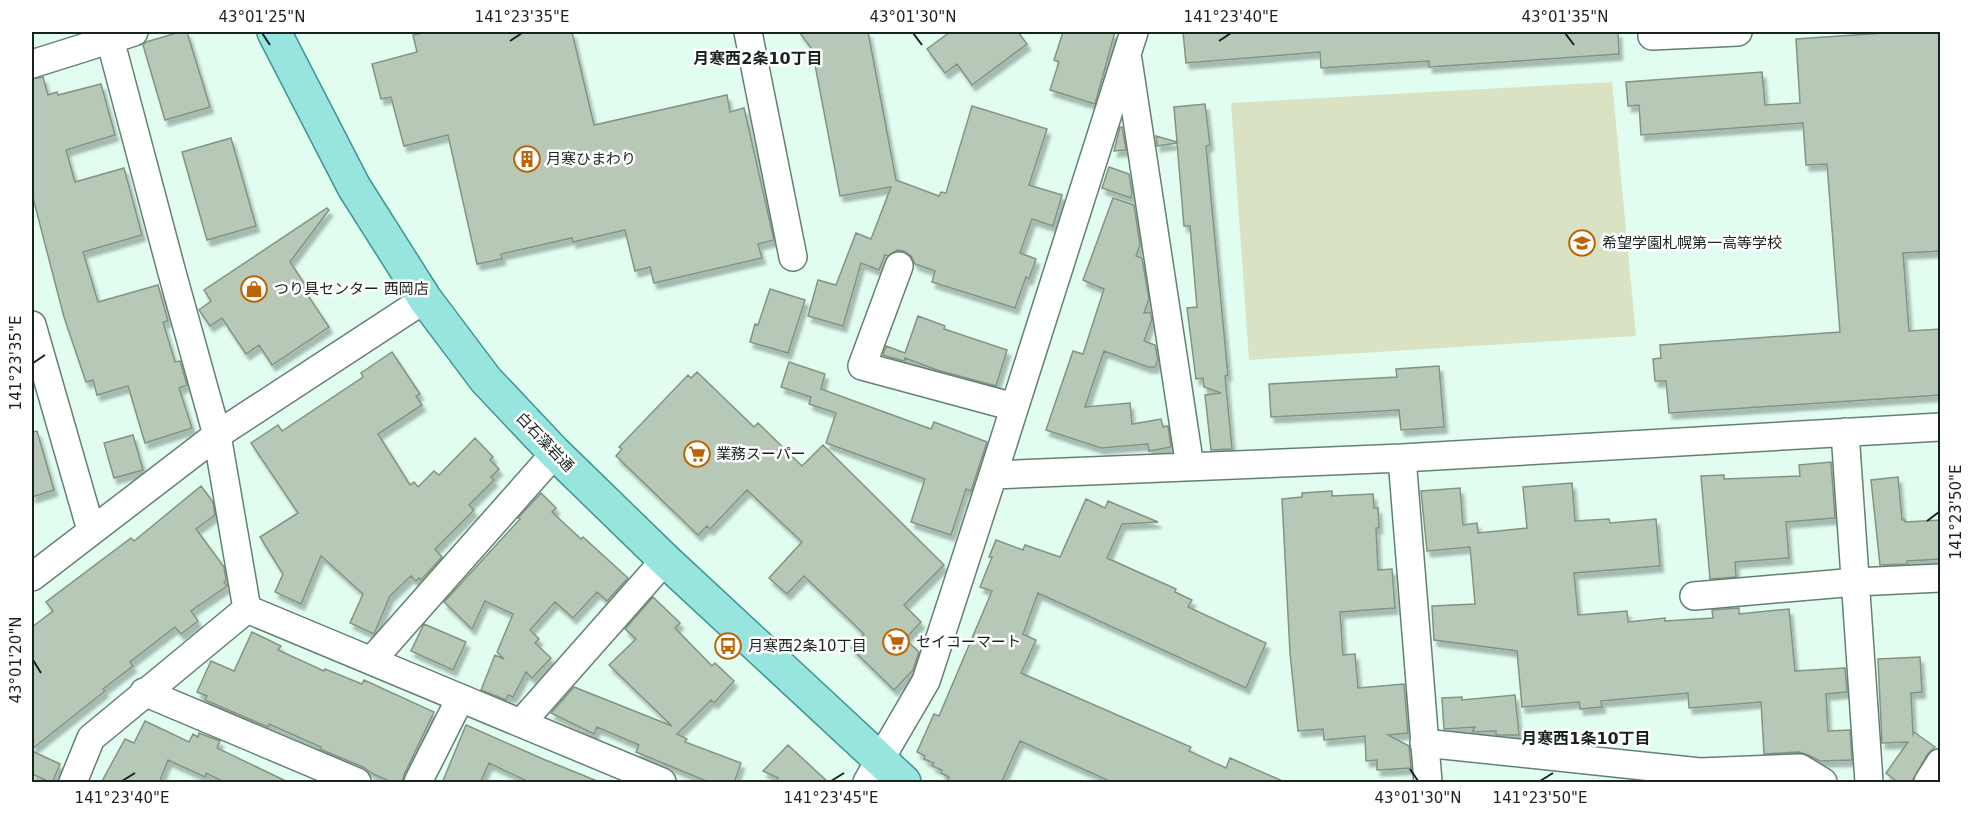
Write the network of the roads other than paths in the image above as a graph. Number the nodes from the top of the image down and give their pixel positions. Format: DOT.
graph roads {
  1 [pos="274,32"];
  2 [pos="748,32"];
  3 [pos="1652,32"];
  4 [pos="1738,32"];
  5 [pos="122,35"];
  6 [pos="1130,42"];
  7 [pos="32,64"];
  8 [pos="793,257"];
  9 [pos="899,266"];
  10 [pos="424,299"];
  11 [pos="32,326"];
  12 [pos="1014,407"];
  13 [pos="1941,427"];
  14 [pos="1845,432"];
  15 [pos="218,435"];
  16 [pos="555,453"];
  17 [pos="1402,458"];
  18 [pos="1190,467"];
  19 [pos="993,476"];
  20 [pos="91,530"];
  21 [pos="665,560"];
  22 [pos="32,577"];
  23 [pos="1941,578"];
  24 [pos="1856,582"];
  25 [pos="1694,596"];
  26 [pos="247,609"];
  27 [pos="372,660"];
  28 [pos="144,692"];
  29 [pos="460,699"];
  30 [pos="521,723"];
  31 [pos="1424,743"];
  32 [pos="1941,763"];
  33 [pos="874,771"];
  34 [pos="1697,777"];
  35 [pos="73,783"];
  36 [pos="357,783"];
  37 [pos="418,783"];
  38 [pos="662,783"];
  39 [pos="904,783"];
  40 [pos="1428,783"];
  41 [pos="1823,783"];
  42 [pos="1869,783"];
  43 [pos="1928,783"];
  1 -- 10 [label="main road, 白石藻岩通"];
  2 -- 8 [label="street"];
  3 -- 4 [label="street"];
  5 -- 7 [label="street"];
  5 -- 15 [label="street"];
  6 -- 12 [label="street"];
  6 -- 18 [label="street"];
  9 -- 12 [label="street"];
  10 -- 15 [label="street"];
  10 -- 16 [label="main road, 白石藻岩通"];
  11 -- 20 [label="street"];
  12 -- 19 [label="street"];
  13 -- 14 [label="street"];
  14 -- 17 [label="street"];
  14 -- 24 [label="street"];
  15 -- 20 [label="street"];
  15 -- 26 [label="street"];
  16 -- 21 [label="main road, 白石藻岩通"];
  16 -- 27 [label="street"];
  17 -- 18 [label="street"];
  17 -- 31 [label="street"];
  18 -- 19 [label="street"];
  19 -- 33 [label="street"];
  20 -- 22 [label="street"];
  21 -- 30 [label="street"];
  21 -- 33 [label="main road, 白石藻岩通"];
  23 -- 24 [label="street"];
  24 -- 25 [label="street"];
  24 -- 42 [label="street"];
  26 -- 27 [label="street"];
  26 -- 28 [label="street"];
  27 -- 29 [label="street"];
  28 -- 35 [label="street"];
  28 -- 36 [label="street"];
  29 -- 30 [label="street"];
  29 -- 37 [label="street"];
  30 -- 38 [label="street"];
  31 -- 34 [label="street"];
  31 -- 40 [label="street"];
  32 -- 43 [label="street"];
  33 -- 39 [label="main road, 白石藻岩通"];
  34 -- 41 [label="street"];
}
